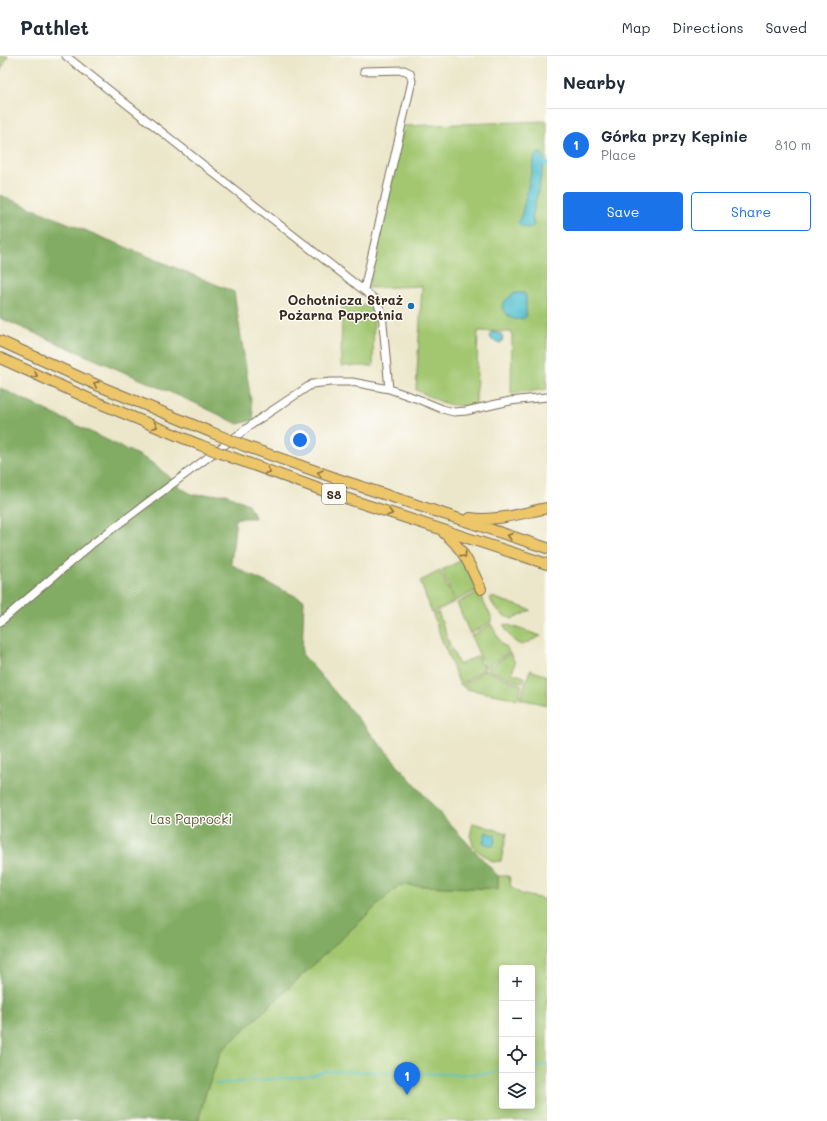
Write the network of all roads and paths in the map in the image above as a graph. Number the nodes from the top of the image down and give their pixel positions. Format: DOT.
graph roads {
  1 [pos="66,56"];
  2 [pos="364,71"];
  3 [pos="364,289"];
  4 [pos="0,341"];
  5 [pos="0,358"];
  6 [pos="389,389"];
  7 [pos="547,397"];
  8 [pos="547,508"];
  9 [pos="437,512"];
  10 [pos="437,529"];
  11 [pos="547,548"];
  12 [pos="547,564"];
  13 [pos="481,589"];
  14 [pos="0,622"];
  1 -- 3 [label="street"];
  2 -- 3 [label="street"];
  3 -- 6 [label="street"];
  9 -- 4 [label="highway, S8, one-way, bridge"];
  5 -- 10 [label="highway, S8, one-way, bridge"];
  6 -- 7 [label="street"];
  6 -- 14 [label="street"];
  8 -- 9 [label="highway"];
  11 -- 9 [label="highway, S8, one-way"];
  10 -- 12 [label="highway, S8"];
  10 -- 13 [label="highway, one-way"];
}
